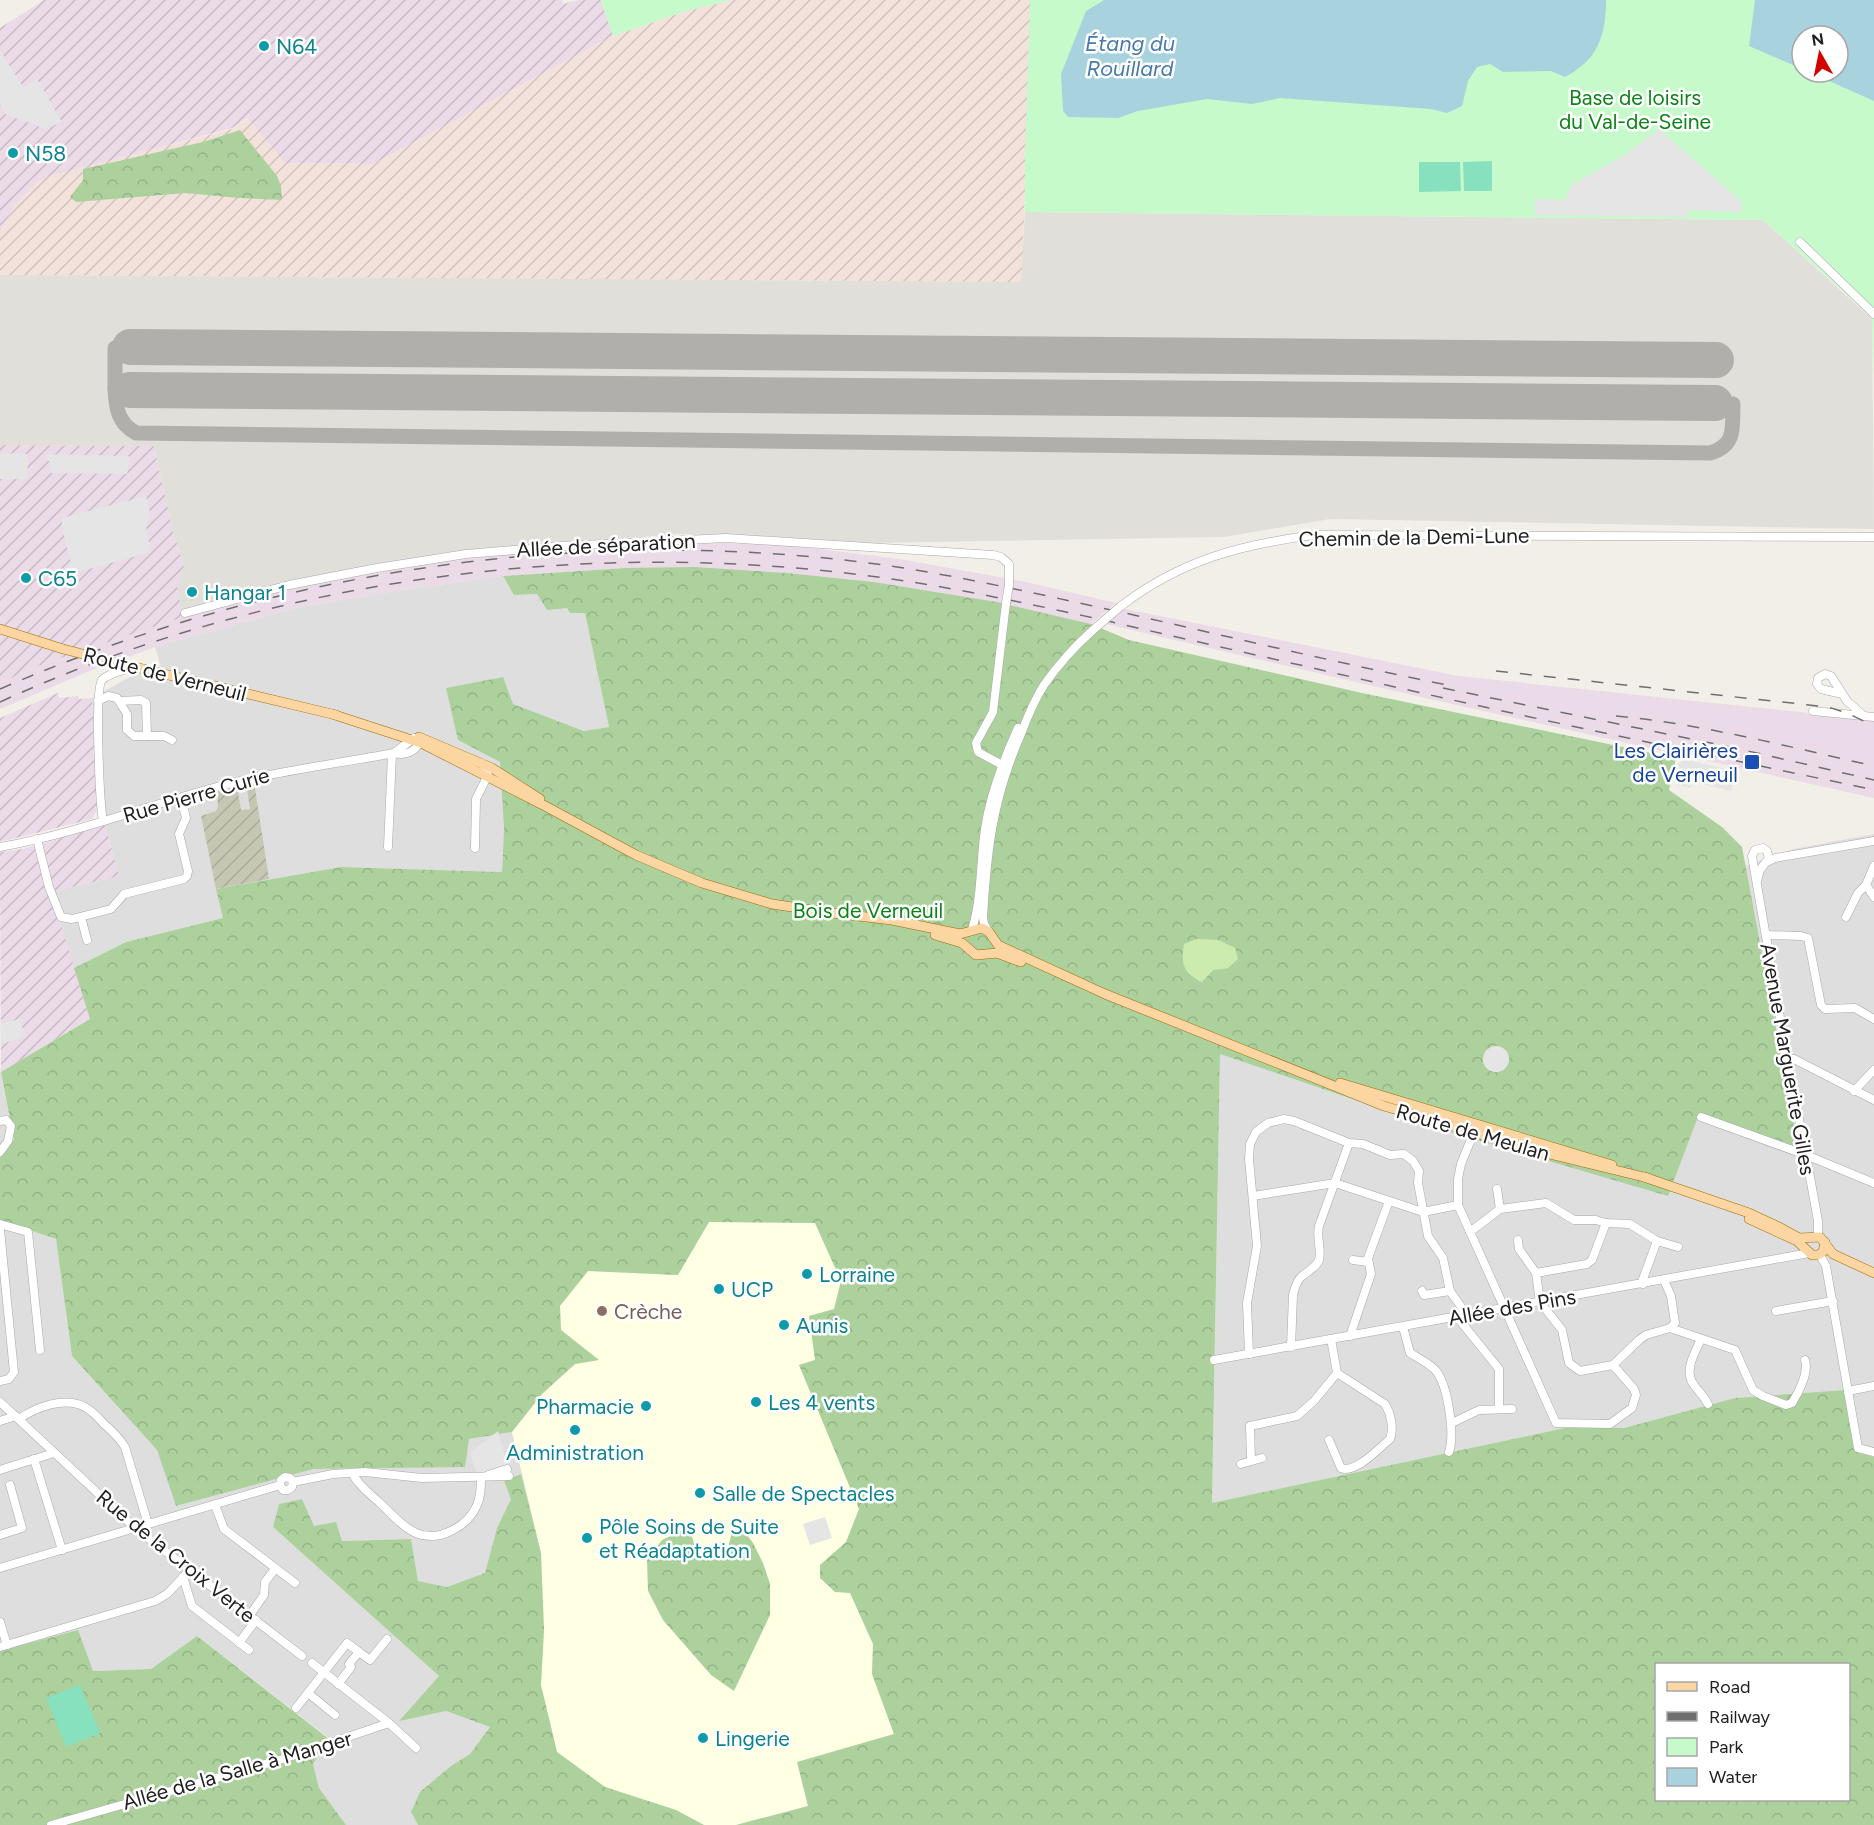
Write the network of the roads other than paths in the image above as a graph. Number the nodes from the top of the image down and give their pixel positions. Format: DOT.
graph roads {
  1 [pos="1800,242"];
  2 [pos="1874,314"];
  3 [pos="1874,537"];
  4 [pos="186,613"];
  5 [pos="0,628"];
  6 [pos="132,667"];
  7 [pos="1842,694"];
  8 [pos="98,701"];
  9 [pos="119,701"];
  10 [pos="1813,711"];
  11 [pos="332,714"];
  12 [pos="1864,717"];
  13 [pos="1874,717"];
  14 [pos="394,733"];
  15 [pos="147,736"];
  16 [pos="418,739"];
  17 [pos="172,740"];
  18 [pos="393,753"];
  19 [pos="482,763"];
  20 [pos="1004,766"];
  21 [pos="487,776"];
  22 [pos="181,798"];
  23 [pos="547,807"];
  24 [pos="103,821"];
  25 [pos="37,839"];
  26 [pos="1874,841"];
  27 [pos="0,847"];
  28 [pos="388,847"];
  29 [pos="475,848"];
  30 [pos="1767,851"];
  31 [pos="1793,855"];
  32 [pos="1753,859"];
  33 [pos="1765,863"];
  34 [pos="1874,866"];
  35 [pos="1756,881"];
  36 [pos="1866,885"];
  37 [pos="1874,897"];
  38 [pos="841,915"];
  39 [pos="81,917"];
  40 [pos="1846,917"];
  41 [pos="971,931"];
  42 [pos="990,934"];
  43 [pos="1766,935"];
  44 [pos="87,940"];
  45 [pos="967,949"];
  46 [pos="986,954"];
  47 [pos="1106,994"];
  48 [pos="1874,1019"];
  49 [pos="1787,1058"];
  50 [pos="1874,1070"];
  51 [pos="1854,1091"];
  52 [pos="1874,1100"];
  53 [pos="1701,1117"];
  54 [pos="0,1121"];
  55 [pos="1473,1128"];
  56 [pos="1349,1143"];
  57 [pos="0,1152"];
  58 [pos="1806,1155"];
  59 [pos="1335,1183"];
  60 [pos="1874,1183"];
  61 [pos="1497,1188"];
  62 [pos="1253,1196"];
  63 [pos="1709,1199"];
  64 [pos="1389,1201"];
  65 [pos="1458,1205"];
  66 [pos="1500,1209"];
  67 [pos="1423,1212"];
  68 [pos="1606,1223"];
  69 [pos="0,1224"];
  70 [pos="0,1230"];
  71 [pos="1470,1232"];
  72 [pos="1818,1238"];
  73 [pos="1518,1240"];
  74 [pos="1657,1241"];
  75 [pos="1678,1247"];
  76 [pos="1808,1251"];
  77 [pos="1820,1254"];
  78 [pos="1837,1257"];
  79 [pos="1353,1260"];
  80 [pos="1368,1262"];
  81 [pos="1826,1266"];
  82 [pos="1536,1273"];
  83 [pos="1874,1274"];
  84 [pos="1664,1280"];
  85 [pos="1643,1284"];
  86 [pos="1422,1291"];
  87 [pos="1449,1291"];
  88 [pos="1833,1301"];
  89 [pos="1540,1302"];
  90 [pos="1504,1309"];
  91 [pos="1776,1311"];
  92 [pos="1467,1315"];
  93 [pos="1457,1317"];
  94 [pos="1403,1327"];
  95 [pos="1670,1328"];
  96 [pos="1350,1336"];
  97 [pos="1701,1339"];
  98 [pos="1331,1340"];
  99 [pos="1291,1347"];
  100 [pos="40,1350"];
  101 [pos="1249,1354"];
  102 [pos="1214,1360"];
  103 [pos="1805,1360"];
  104 [pos="1613,1365"];
  105 [pos="1337,1373"];
  106 [pos="0,1381"];
  107 [pos="1874,1386"];
  108 [pos="1848,1390"];
  109 [pos="0,1402"];
  110 [pos="1708,1404"];
  111 [pos="1499,1409"];
  112 [pos="1512,1409"];
  113 [pos="17,1418"];
  114 [pos="0,1421"];
  115 [pos="1452,1423"];
  116 [pos="1329,1440"];
  117 [pos="1449,1452"];
  118 [pos="1874,1452"];
  119 [pos="54,1453"];
  120 [pos="1262,1458"];
  121 [pos="34,1459"];
  122 [pos="1251,1461"];
  123 [pos="1241,1464"];
  124 [pos="0,1470"];
  125 [pos="352,1473"];
  126 [pos="508,1473"];
  127 [pos="481,1477"];
  128 [pos="10,1485"];
  129 [pos="215,1505"];
  130 [pos="148,1524"];
  131 [pos="135,1528"];
  132 [pos="0,1535"];
  133 [pos="62,1550"];
  134 [pos="0,1569"];
  135 [pos="275,1569"];
  136 [pos="190,1570"];
  137 [pos="183,1577"];
  138 [pos="295,1582"];
  139 [pos="253,1617"];
  140 [pos="0,1622"];
  141 [pos="387,1639"];
  142 [pos="239,1643"];
  143 [pos="3,1646"];
  144 [pos="249,1650"];
  145 [pos="359,1652"];
  146 [pos="302,1656"];
  147 [pos="312,1664"];
  148 [pos="323,1672"];
  149 [pos="338,1684"];
  150 [pos="308,1694"];
  151 [pos="297,1708"];
  152 [pos="335,1715"];
  153 [pos="389,1723"];
  154 [pos="416,1748"];
  155 [pos="51,1825"];
  1 -- 2 [label="street"];
  3 -- 20 [label="street, Chemin de la Demi-Lune, bridge"];
  4 -- 20 [label="street, Allée de séparation, bridge"];
  5 -- 6 [label="main road, Route de Verneuil, bridge"];
  6 -- 8 [label="street"];
  6 -- 11 [label="main road, Route de Verneuil"];
  7 -- 12 [label="street"];
  8 -- 9 [label="street"];
  8 -- 24 [label="street"];
  9 -- 15 [label="street"];
  9 -- 15 [label="street"];
  10 -- 12 [label="street"];
  11 -- 14 [label="main road, Route de Verneuil"];
  11 -- 16 [label="main road, Route de Verneuil"];
  12 -- 13 [label="street"];
  14 -- 16 [label="main road, Route de Verneuil"];
  14 -- 18 [label="street"];
  15 -- 17 [label="street"];
  16 -- 18 [label="street, Rue Pierre Curie"];
  16 -- 19 [label="main road, Route de Verneuil"];
  16 -- 21 [label="main road, Route de Verneuil"];
  18 -- 22 [label="street, Rue Pierre Curie"];
  18 -- 28 [label="street"];
  19 -- 21 [label="street"];
  19 -- 23 [label="main road, Route de Verneuil"];
  20 -- 41 [label="street"];
  20 -- 42 [label="street"];
  21 -- 23 [label="main road, Route de Verneuil"];
  21 -- 29 [label="street"];
  22 -- 24 [label="street, Rue Pierre Curie"];
  22 -- 39 [label="street"];
  23 -- 38 [label="main road, Route de Verneuil"];
  24 -- 25 [label="street, Rue Pierre Curie"];
  25 -- 27 [label="street, Rue Pierre Curie"];
  25 -- 39 [label="street"];
  26 -- 31 [label="street"];
  30 -- 31 [label="street"];
  30 -- 32 [label="street"];
  30 -- 33 [label="street"];
  31 -- 33 [label="street"];
  32 -- 33 [label="street"];
  32 -- 35 [label="street, Avenue Marguerite Gilles"];
  33 -- 35 [label="street"];
  34 -- 36 [label="street"];
  35 -- 43 [label="street, Avenue Marguerite Gilles"];
  36 -- 37 [label="street"];
  36 -- 40 [label="street"];
  38 -- 41 [label="main road, Route de Verneuil"];
  38 -- 45 [label="main road, Route de Verneuil"];
  39 -- 44 [label="street"];
  41 -- 42 [label="main road"];
  41 -- 45 [label="main road"];
  42 -- 46 [label="main road"];
  42 -- 47 [label="main road, Route de Meulan"];
  43 -- 48 [label="street"];
  43 -- 49 [label="street, Avenue Marguerite Gilles"];
  45 -- 46 [label="main road"];
  46 -- 47 [label="main road, Route de Meulan"];
  47 -- 55 [label="main road, Route de Meulan"];
  49 -- 51 [label="street"];
  49 -- 58 [label="street, Avenue Marguerite Gilles"];
  50 -- 51 [label="street"];
  51 -- 52 [label="street"];
  53 -- 58 [label="street"];
  54 -- 57 [label="street"];
  55 -- 63 [label="main road, Route de Meulan"];
  55 -- 65 [label="street"];
  56 -- 59 [label="street"];
  56 -- 62 [label="street"];
  56 -- 67 [label="street"];
  58 -- 60 [label="street"];
  58 -- 72 [label="street, Avenue Marguerite Gilles"];
  59 -- 62 [label="street"];
  59 -- 64 [label="street"];
  59 -- 99 [label="street"];
  61 -- 66 [label="street"];
  62 -- 101 [label="street"];
  63 -- 72 [label="main road, Route de Meulan"];
  63 -- 76 [label="main road, Route de Meulan"];
  64 -- 67 [label="street"];
  64 -- 80 [label="street"];
  65 -- 67 [label="street"];
  65 -- 71 [label="street"];
  66 -- 68 [label="street"];
  66 -- 71 [label="street"];
  67 -- 87 [label="street"];
  68 -- 74 [label="street"];
  68 -- 82 [label="street"];
  69 -- 100 [label="street"];
  70 -- 106 [label="street"];
  71 -- 90 [label="street"];
  72 -- 76 [label="main road"];
  72 -- 77 [label="main road"];
  72 -- 78 [label="main road"];
  73 -- 82 [label="street"];
  74 -- 75 [label="street"];
  74 -- 85 [label="street"];
  76 -- 77 [label="main road"];
  76 -- 84 [label="street, Allée des Pins"];
  77 -- 78 [label="main road"];
  77 -- 81 [label="street"];
  78 -- 81 [label="street"];
  78 -- 83 [label="main road"];
  79 -- 80 [label="street"];
  80 -- 96 [label="street"];
  81 -- 88 [label="street"];
  82 -- 89 [label="street"];
  84 -- 85 [label="street, Allée des Pins"];
  84 -- 95 [label="street"];
  85 -- 89 [label="street, Allée des Pins"];
  86 -- 87 [label="street"];
  87 -- 92 [label="street"];
  88 -- 91 [label="street"];
  88 -- 108 [label="street"];
  89 -- 90 [label="street, Allée des Pins"];
  89 -- 104 [label="street"];
  90 -- 92 [label="street, Allée des Pins"];
  90 -- 104 [label="street"];
  92 -- 93 [label="street, Allée des Pins"];
  93 -- 94 [label="street, Allée des Pins"];
  93 -- 111 [label="street"];
  94 -- 96 [label="street, Allée des Pins"];
  94 -- 115 [label="street"];
  95 -- 97 [label="street"];
  95 -- 104 [label="street"];
  96 -- 98 [label="street, Allée des Pins"];
  97 -- 103 [label="street"];
  97 -- 110 [label="street"];
  98 -- 99 [label="street, Allée des Pins"];
  98 -- 105 [label="street"];
  99 -- 101 [label="street, Allée des Pins"];
  101 -- 102 [label="street, Allée des Pins"];
  105 -- 116 [label="street"];
  105 -- 122 [label="street"];
  107 -- 108 [label="street"];
  108 -- 118 [label="street"];
  109 -- 113 [label="street, Rue de la Croix Verte"];
  111 -- 112 [label="street"];
  111 -- 115 [label="street"];
  113 -- 114 [label="street"];
  113 -- 119 [label="street, Rue de la Croix Verte"];
  113 -- 130 [label="street"];
  115 -- 117 [label="street"];
  119 -- 121 [label="street"];
  119 -- 131 [label="street, Rue de la Croix Verte"];
  120 -- 122 [label="street"];
  121 -- 124 [label="street"];
  121 -- 133 [label="street"];
  122 -- 123 [label="street"];
  125 -- 127 [label="street"];
  125 -- 127 [label="street"];
  125 -- 129 [label="street"];
  126 -- 127 [label="street"];
  128 -- 132 [label="street"];
  129 -- 130 [label="street"];
  129 -- 135 [label="street"];
  130 -- 131 [label="street"];
  131 -- 133 [label="street"];
  131 -- 136 [label="street, Rue de la Croix Verte"];
  133 -- 134 [label="street"];
  135 -- 138 [label="street"];
  135 -- 139 [label="street"];
  136 -- 137 [label="street"];
  136 -- 139 [label="street, Rue de la Croix Verte"];
  137 -- 142 [label="street"];
  137 -- 143 [label="street"];
  139 -- 142 [label="street"];
  139 -- 146 [label="street, Rue de la Croix Verte"];
  140 -- 143 [label="street"];
  141 -- 145 [label="street"];
  142 -- 144 [label="street"];
  145 -- 148 [label="street"];
  145 -- 149 [label="street"];
  147 -- 148 [label="street"];
  148 -- 149 [label="street"];
  148 -- 150 [label="street"];
  149 -- 153 [label="street"];
  150 -- 151 [label="street"];
  150 -- 152 [label="street"];
  153 -- 154 [label="street"];
  153 -- 155 [label="street, Allée de la Salle à Manger"];
}
